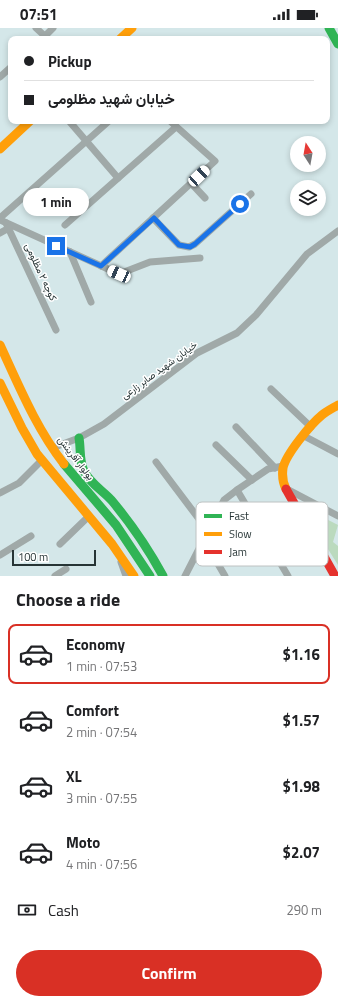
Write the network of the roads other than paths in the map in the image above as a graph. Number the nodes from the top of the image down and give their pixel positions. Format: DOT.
graph roads {
  1 [pos="36,28"];
  2 [pos="53,28"];
  3 [pos="132,28"];
  4 [pos="329,28"];
  5 [pos="43,36"];
  6 [pos="47,36"];
  7 [pos="123,36"];
  8 [pos="338,44"];
  9 [pos="8,69"];
  10 [pos="0,76"];
  11 [pos="27,124"];
  12 [pos="71,124"];
  13 [pos="107,124"];
  14 [pos="173,124"];
  15 [pos="176,127"];
  16 [pos="86,142"];
  17 [pos="0,149"];
  18 [pos="118,178"];
  19 [pos="191,183"];
  20 [pos="251,194"];
  21 [pos="205,198"];
  22 [pos="154,218"];
  23 [pos="4,222"];
  24 [pos="65,225"];
  25 [pos="338,231"];
  26 [pos="0,233"];
  27 [pos="70,252"];
  28 [pos="200,258"];
  29 [pos="101,266"];
  30 [pos="91,302"];
  31 [pos="56,330"];
  32 [pos="0,344"];
  33 [pos="0,383"];
  34 [pos="271,389"];
  35 [pos="338,405"];
  36 [pos="236,427"];
  37 [pos="311,427"];
  38 [pos="304,436"];
  39 [pos="79,438"];
  40 [pos="216,445"];
  41 [pos="52,448"];
  42 [pos="338,454"];
  43 [pos="42,460"];
  44 [pos="156,462"];
  45 [pos="279,466"];
  46 [pos="252,480"];
  47 [pos="285,488"];
  48 [pos="237,490"];
  49 [pos="0,493"];
  50 [pos="223,502"];
  51 [pos="244,502"];
  52 [pos="293,502"];
  53 [pos="312,502"];
  54 [pos="328,511"];
  55 [pos="196,515"];
  56 [pos="89,516"];
  57 [pos="338,516"];
  58 [pos="31,536"];
  59 [pos="60,544"];
  60 [pos="116,549"];
  61 [pos="0,555"];
  62 [pos="196,555"];
  63 [pos="328,564"];
  64 [pos="219,566"];
  65 [pos="282,566"];
  66 [pos="66,569"];
  67 [pos="55,576"];
  68 [pos="126,576"];
  69 [pos="134,576"];
  70 [pos="150,576"];
  71 [pos="163,576"];
  72 [pos="185,576"];
  73 [pos="225,576"];
  74 [pos="288,576"];
  75 [pos="335,576"];
  1 -- 5 [label="street"];
  2 -- 6 [label="street"];
  3 -- 7 [label="main road"];
  4 -- 8 [label="main road"];
  9 -- 10 [label="street"];
  11 -- 17 [label="main road"];
  12 -- 16 [label="street"];
  13 -- 16 [label="street"];
  14 -- 15 [label="street"];
  15 -- 18 [label="street"];
  15 -- 19 [label="street"];
  16 -- 18 [label="street"];
  16 -- 23 [label="street"];
  18 -- 24 [label="street"];
  19 -- 21 [label="street"];
  19 -- 22 [label="street"];
  20 -- 22 [label="street"];
  22 -- 29 [label="street"];
  23 -- 26 [label="street"];
  23 -- 27 [label="street"];
  23 -- 31 [label="street, کوچه ۲ مظلومی"];
  25 -- 39 [label="street, خیابان شهید صابر زارعی"];
  27 -- 29 [label="street"];
  27 -- 30 [label="street"];
  28 -- 29 [label="street"];
  32 -- 41 [label="main road, بولوار آفرینش"];
  33 -- 43 [label="main road"];
  34 -- 37 [label="street"];
  35 -- 37 [label="main road"];
  36 -- 45 [label="street"];
  37 -- 38 [label="main road"];
  38 -- 42 [label="street"];
  38 -- 45 [label="main road"];
  39 -- 41 [label="street, خیابان شهید صابر زارعی"];
  39 -- 71 [label="main road"];
  40 -- 46 [label="street"];
  41 -- 70 [label="main road, بولوار آفرینش"];
  43 -- 49 [label="street"];
  43 -- 56 [label="main road"];
  44 -- 55 [label="street"];
  45 -- 46 [label="street"];
  45 -- 47 [label="main road"];
  46 -- 48 [label="street"];
  47 -- 52 [label="main road"];
  47 -- 53 [label="street"];
  48 -- 50 [label="street"];
  48 -- 51 [label="street"];
  54 -- 57 [label="street"];
  56 -- 59 [label="street"];
  56 -- 60 [label="main road"];
  58 -- 61 [label="street"];
  60 -- 68 [label="street"];
  60 -- 69 [label="main road"];
  62 -- 72 [label="street"];
  63 -- 75 [label="main road"];
  64 -- 73 [label="street"];
  65 -- 74 [label="street"];
  66 -- 67 [label="street"];
}
